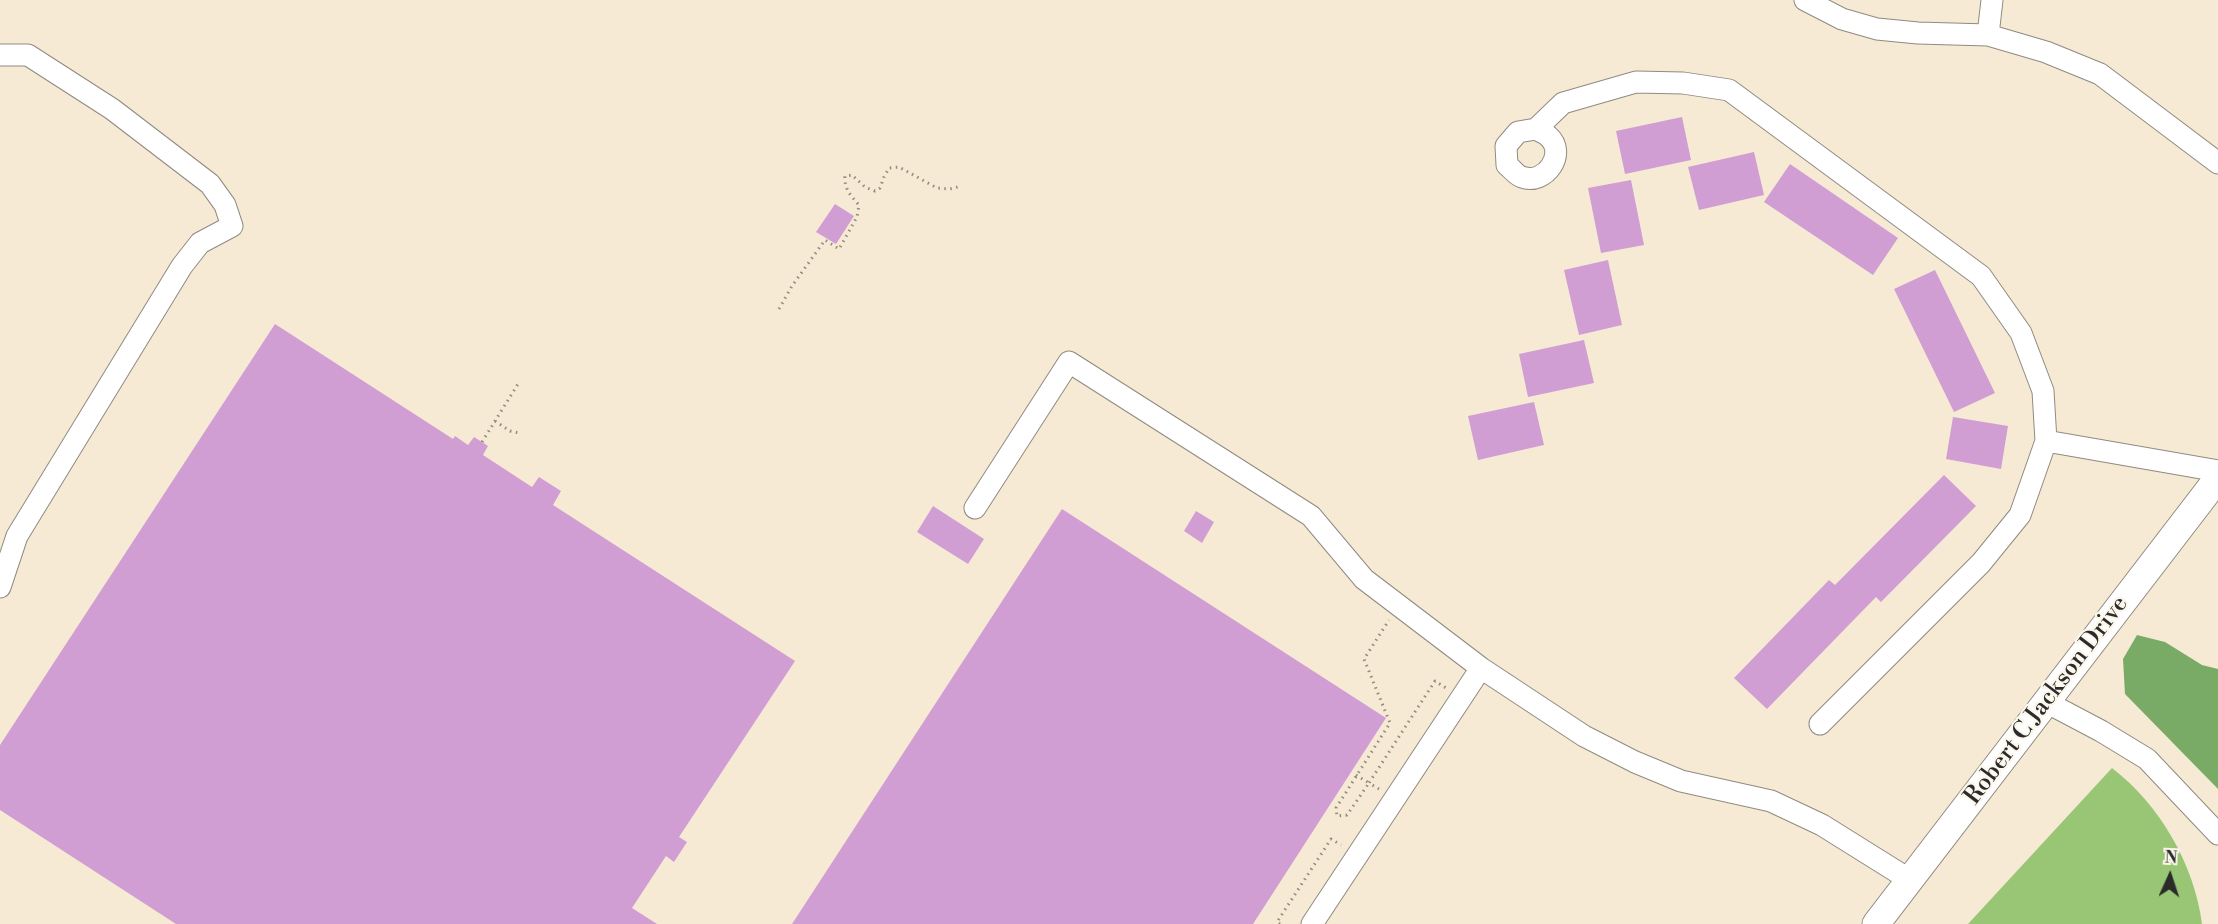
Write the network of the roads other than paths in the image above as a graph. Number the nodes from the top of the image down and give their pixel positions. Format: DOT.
graph roads {
  1 [pos="1805,0"];
  2 [pos="1992,0"];
  3 [pos="1988,35"];
  4 [pos="0,55"];
  5 [pos="1536,129"];
  6 [pos="2218,163"];
  7 [pos="2046,441"];
  8 [pos="2218,471"];
  9 [pos="2218,478"];
  10 [pos="975,508"];
  11 [pos="0,587"];
  12 [pos="1481,668"];
  13 [pos="2046,702"];
  14 [pos="1820,724"];
  15 [pos="2218,834"];
  16 [pos="1910,880"];
  17 [pos="1312,924"];
  18 [pos="1876,924"];
  1 -- 3 [label="street"];
  2 -- 3 [label="street"];
  3 -- 6 [label="street"];
  4 -- 11 [label="street"];
  5 -- 7 [label="street"];
  7 -- 8 [label="street"];
  7 -- 14 [label="street"];
  9 -- 13 [label="main road, Robert C Jackson Drive"];
  10 -- 12 [label="street"];
  12 -- 16 [label="street"];
  12 -- 17 [label="street"];
  13 -- 15 [label="street"];
  13 -- 16 [label="main road, Robert C Jackson Drive"];
  16 -- 18 [label="main road, Robert C Jackson Drive"];
}
